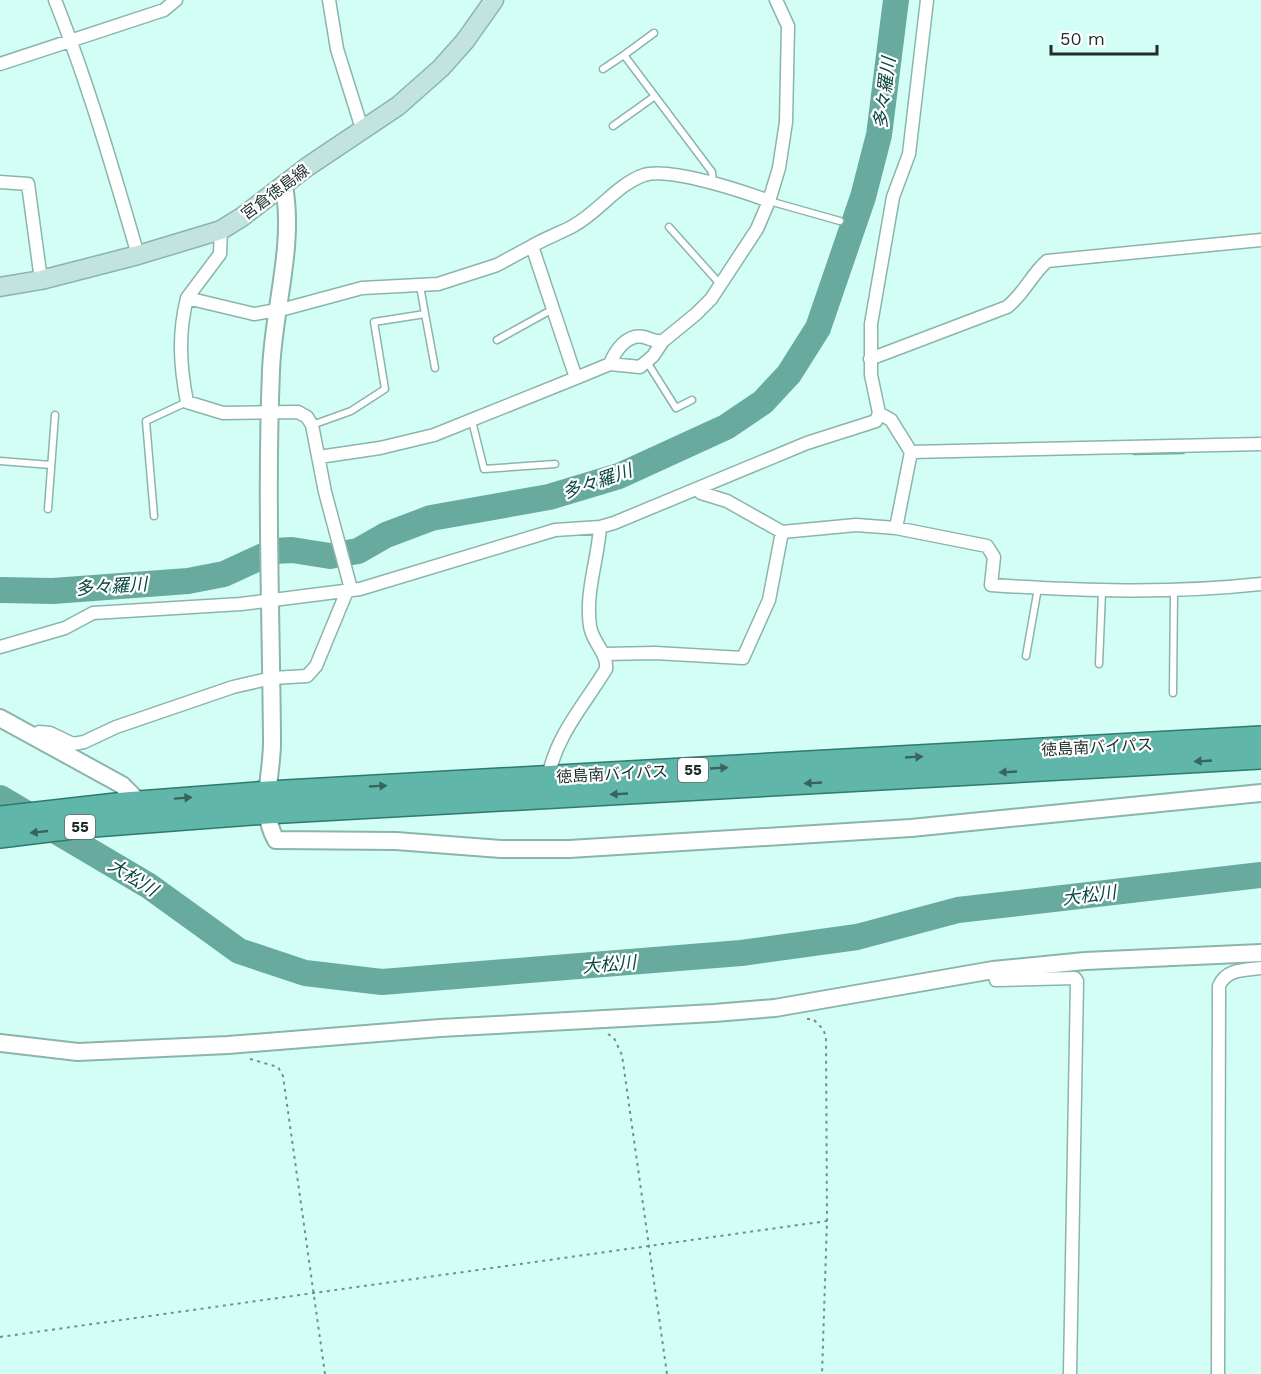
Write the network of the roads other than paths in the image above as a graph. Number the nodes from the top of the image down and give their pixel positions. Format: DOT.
graph roads {
  1 [pos="55,0"];
  2 [pos="175,0"];
  3 [pos="329,0"];
  4 [pos="494,0"];
  5 [pos="776,0"];
  6 [pos="927,0"];
  7 [pos="654,33"];
  8 [pos="71,40"];
  9 [pos="624,55"];
  10 [pos="0,64"];
  11 [pos="603,69"];
  12 [pos="655,96"];
  13 [pos="613,126"];
  14 [pos="363,132"];
  15 [pos="0,182"];
  16 [pos="713,184"];
  17 [pos="284,186"];
  18 [pos="769,201"];
  19 [pos="840,221"];
  20 [pos="669,227"];
  21 [pos="221,230"];
  22 [pos="1261,240"];
  23 [pos="532,246"];
  24 [pos="138,255"];
  25 [pos="41,280"];
  26 [pos="720,284"];
  27 [pos="420,286"];
  28 [pos="0,287"];
  29 [pos="187,298"];
  30 [pos="553,309"];
  31 [pos="276,310"];
  32 [pos="425,314"];
  33 [pos="497,340"];
  34 [pos="663,341"];
  35 [pos="870,359"];
  36 [pos="647,362"];
  37 [pos="609,364"];
  38 [pos="435,368"];
  39 [pos="576,378"];
  40 [pos="692,400"];
  41 [pos="187,402"];
  42 [pos="269,412"];
  43 [pos="879,413"];
  44 [pos="55,415"];
  45 [pos="472,421"];
  46 [pos="312,425"];
  47 [pos="1261,444"];
  48 [pos="911,452"];
  49 [pos="319,457"];
  50 [pos="0,461"];
  51 [pos="555,464"];
  52 [pos="51,465"];
  53 [pos="697,489"];
  54 [pos="48,510"];
  55 [pos="154,516"];
  56 [pos="600,527"];
  57 [pos="896,528"];
  58 [pos="782,532"];
  59 [pos="1261,584"];
  60 [pos="1038,588"];
  61 [pos="349,590"];
  62 [pos="1102,592"];
  63 [pos="1174,592"];
  64 [pos="270,601"];
  65 [pos="0,647"];
  66 [pos="604,654"];
  67 [pos="1026,656"];
  68 [pos="1099,664"];
  69 [pos="272,678"];
  70 [pos="1173,693"];
  71 [pos="0,718"];
  72 [pos="35,736"];
  73 [pos="1261,737"];
  74 [pos="1261,758"];
  75 [pos="548,778"];
  76 [pos="268,792"];
  77 [pos="1261,793"];
  78 [pos="132,802"];
  79 [pos="266,813"];
  80 [pos="0,817"];
  81 [pos="0,837"];
  82 [pos="1261,953"];
  83 [pos="1261,968"];
  84 [pos="993,970"];
  85 [pos="0,1043"];
  86 [pos="1070,1374"];
  87 [pos="1218,1374"];
  1 -- 8 [label="street"];
  2 -- 8 [label="street"];
  3 -- 14 [label="street"];
  4 -- 14 [label="main road, 宮倉徳島線"];
  5 -- 18 [label="street"];
  6 -- 35 [label="street"];
  7 -- 9 [label="lane"];
  8 -- 10 [label="street"];
  8 -- 24 [label="street"];
  9 -- 11 [label="lane"];
  9 -- 12 [label="lane"];
  12 -- 13 [label="lane"];
  12 -- 16 [label="lane"];
  14 -- 17 [label="main road, 宮倉徳島線"];
  15 -- 25 [label="street"];
  16 -- 18 [label="street"];
  16 -- 23 [label="street"];
  17 -- 21 [label="main road, 宮倉徳島線"];
  17 -- 31 [label="street"];
  18 -- 19 [label="lane"];
  18 -- 26 [label="street"];
  20 -- 26 [label="lane"];
  21 -- 24 [label="main road, 宮倉徳島線"];
  21 -- 29 [label="street"];
  22 -- 35 [label="street"];
  23 -- 27 [label="street"];
  23 -- 30 [label="street"];
  24 -- 25 [label="main road, 宮倉徳島線"];
  25 -- 28 [label="main road, 宮倉徳島線"];
  26 -- 34 [label="street"];
  27 -- 31 [label="street"];
  27 -- 32 [label="lane"];
  29 -- 31 [label="street"];
  29 -- 41 [label="street"];
  30 -- 33 [label="lane"];
  30 -- 39 [label="street"];
  31 -- 42 [label="street"];
  32 -- 38 [label="lane"];
  32 -- 46 [label="lane"];
  34 -- 36 [label="street"];
  34 -- 37 [label="street"];
  35 -- 43 [label="street"];
  36 -- 37 [label="street"];
  36 -- 40 [label="lane"];
  37 -- 39 [label="street"];
  39 -- 45 [label="street"];
  41 -- 42 [label="street"];
  41 -- 55 [label="lane"];
  42 -- 46 [label="street"];
  42 -- 64 [label="street"];
  43 -- 48 [label="street"];
  43 -- 53 [label="street"];
  44 -- 52 [label="lane"];
  45 -- 49 [label="street"];
  45 -- 51 [label="lane"];
  46 -- 49 [label="street"];
  47 -- 48 [label="street"];
  48 -- 57 [label="street"];
  49 -- 61 [label="street"];
  50 -- 52 [label="lane"];
  52 -- 54 [label="lane"];
  53 -- 56 [label="street"];
  53 -- 58 [label="street"];
  56 -- 61 [label="street"];
  56 -- 66 [label="street"];
  57 -- 58 [label="street"];
  57 -- 60 [label="street"];
  58 -- 66 [label="street"];
  59 -- 63 [label="street"];
  60 -- 62 [label="street"];
  60 -- 67 [label="lane"];
  61 -- 64 [label="street"];
  61 -- 69 [label="street"];
  62 -- 63 [label="street"];
  62 -- 68 [label="lane"];
  63 -- 70 [label="lane"];
  64 -- 65 [label="street"];
  64 -- 69 [label="street"];
  66 -- 75 [label="street"];
  69 -- 72 [label="street"];
  69 -- 76 [label="street"];
  71 -- 72 [label="street"];
  72 -- 78 [label="street"];
  75 -- 73 [label="highway, 徳島南バイパス / 55, one-way"];
  74 -- 79 [label="highway, 徳島南バイパス / 55, one-way"];
  76 -- 75 [label="highway, 徳島南バイパス / 55, one-way"];
  78 -- 76 [label="highway, 徳島南バイパス / 55, one-way"];
  76 -- 79 [label="street"];
  77 -- 79 [label="street"];
  78 -- 80 [label="highway, 徳島南バイパス / 55"];
  79 -- 81 [label="highway, 徳島南バイパス / 55, one-way"];
  82 -- 84 [label="street"];
  83 -- 87 [label="street"];
  84 -- 85 [label="street"];
  84 -- 86 [label="street"];
}
